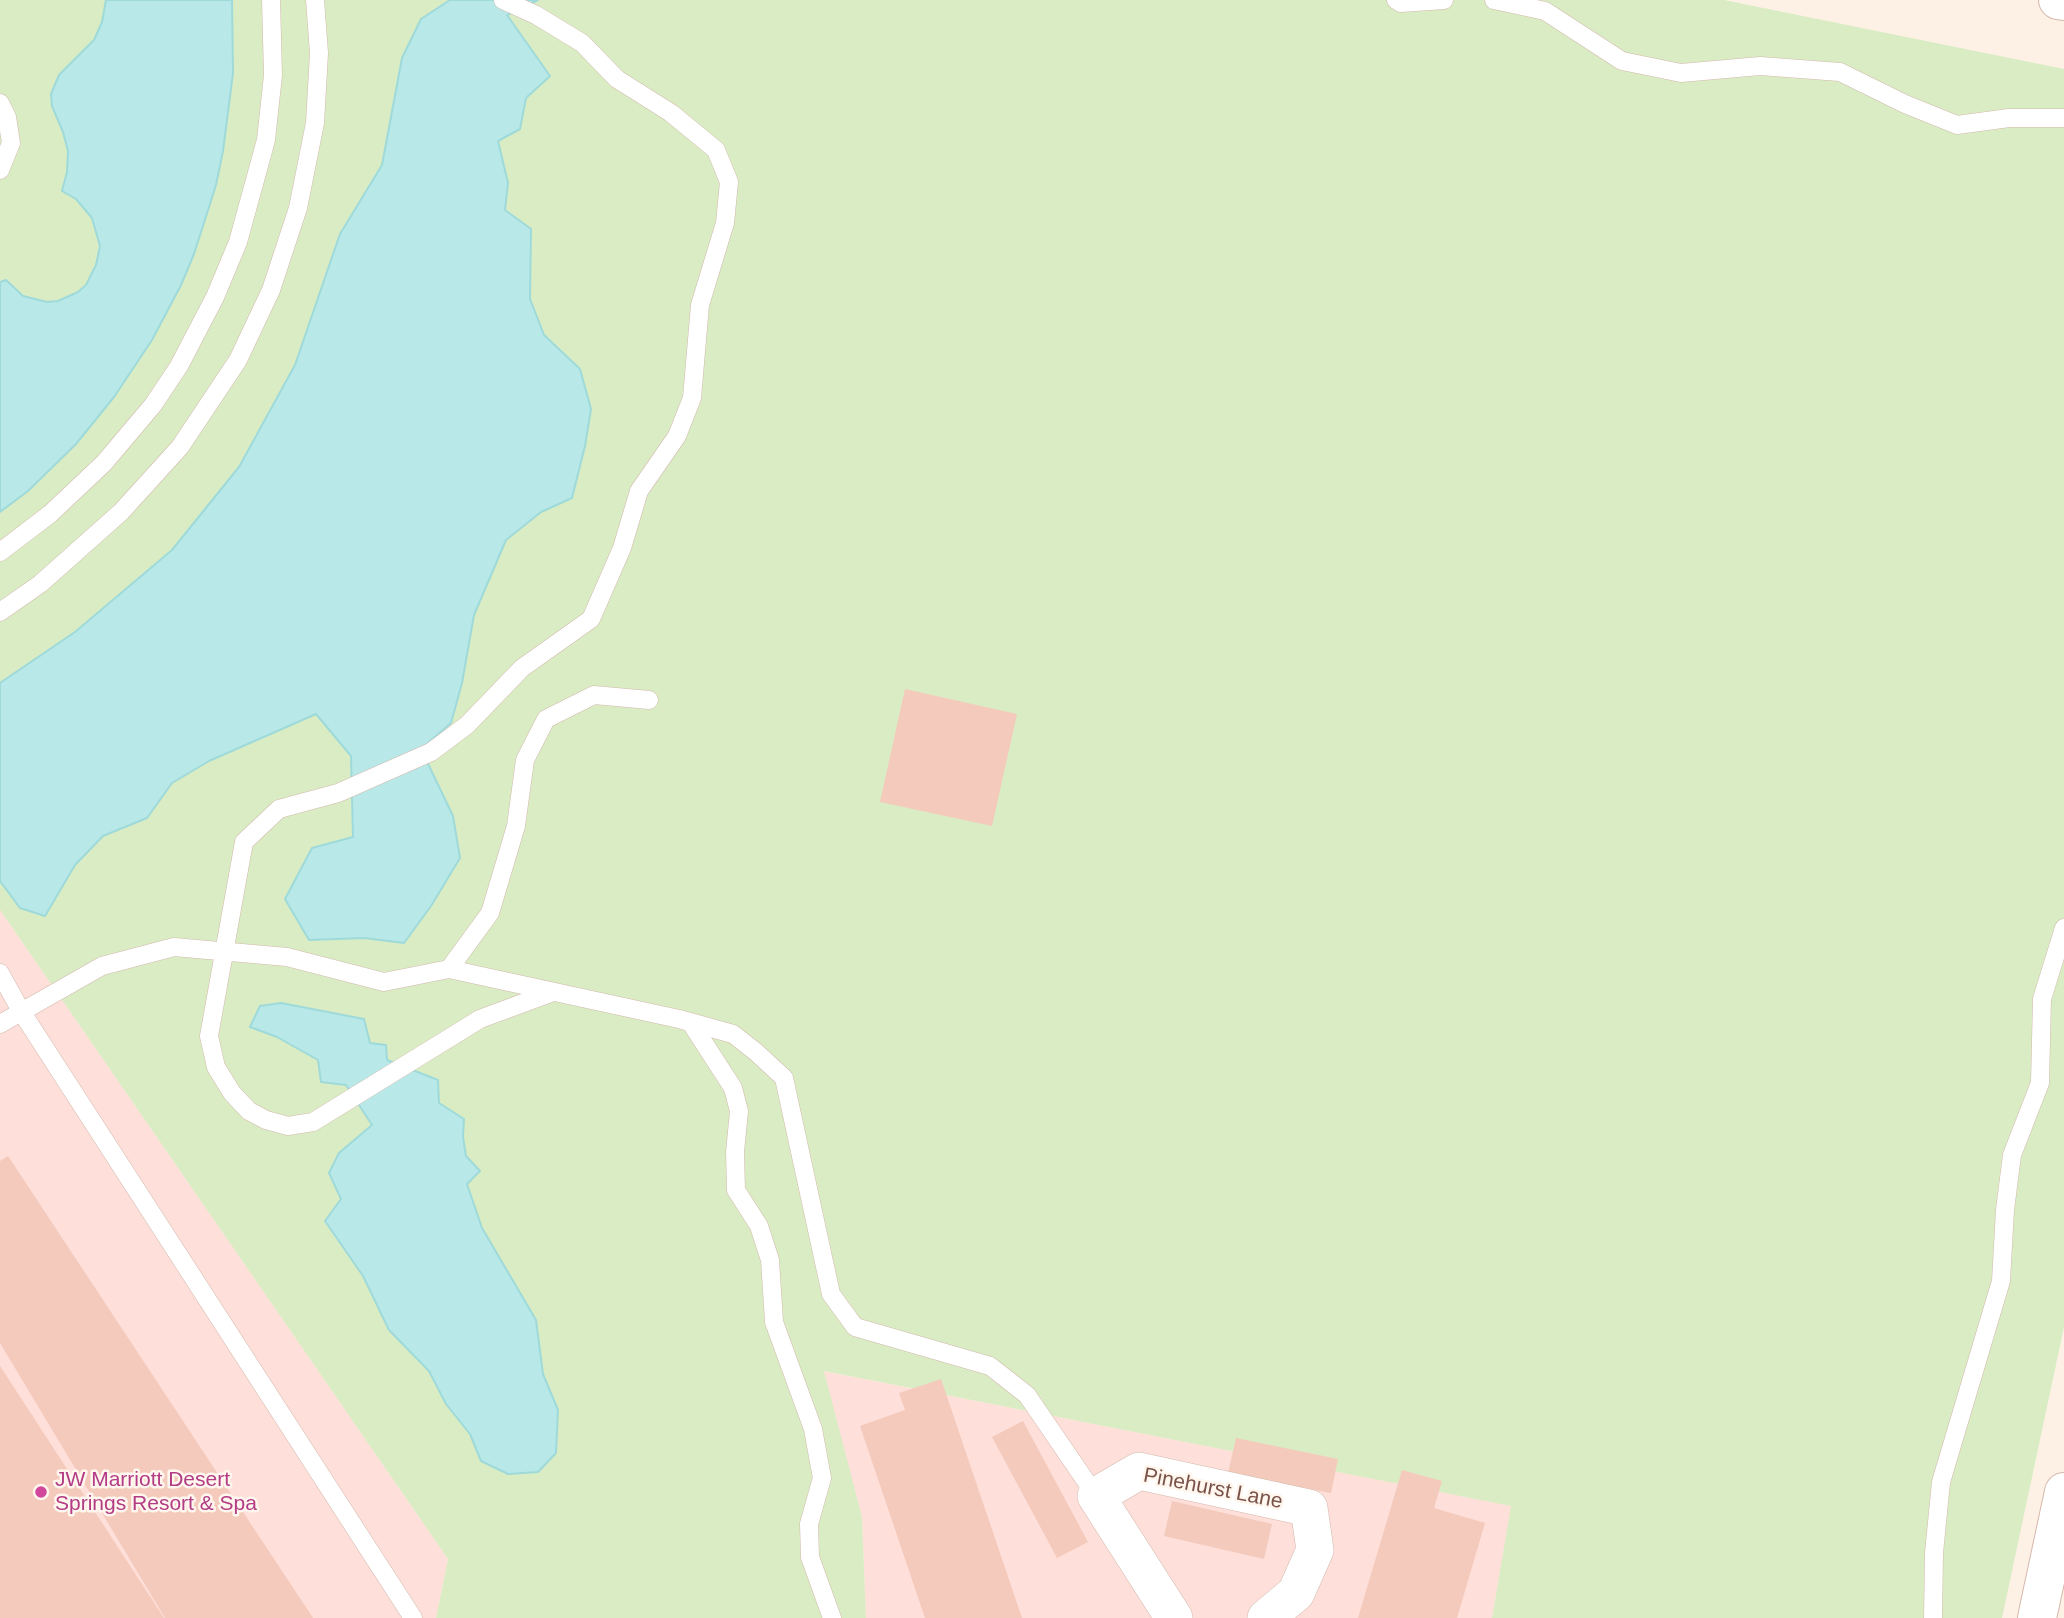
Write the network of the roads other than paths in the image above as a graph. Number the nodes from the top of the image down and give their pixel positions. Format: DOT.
graph roads {
  1 [pos="271,0"];
  2 [pos="314,0"];
  3 [pos="503,0"];
  4 [pos="1396,0"];
  5 [pos="1444,0"];
  6 [pos="1494,0"];
  7 [pos="2058,0"];
  8 [pos="2064,1"];
  9 [pos="0,103"];
  10 [pos="2064,118"];
  11 [pos="0,170"];
  12 [pos="0,552"];
  13 [pos="0,612"];
  14 [pos="649,700"];
  15 [pos="2064,928"];
  16 [pos="223,951"];
  17 [pos="449,969"];
  18 [pos="0,973"];
  19 [pos="553,992"];
  20 [pos="21,1011"];
  21 [pos="691,1023"];
  22 [pos="0,1024"];
  23 [pos="1096,1496"];
  24 [pos="2062,1511"];
  25 [pos="2057,1564"];
  26 [pos="413,1618"];
  27 [pos="832,1618"];
  28 [pos="1174,1618"];
  29 [pos="1266,1618"];
  30 [pos="1933,1618"];
  31 [pos="2037,1618"];
  1 -- 12 [label="lane"];
  2 -- 13 [label="lane"];
  3 -- 16 [label="lane"];
  4 -- 5 [label="lane"];
  6 -- 10 [label="lane"];
  7 -- 8 [label="main road"];
  9 -- 11 [label="lane"];
  14 -- 17 [label="lane"];
  15 -- 30 [label="lane"];
  16 -- 17 [label="lane"];
  16 -- 19 [label="lane"];
  16 -- 20 [label="lane"];
  17 -- 19 [label="lane"];
  18 -- 20 [label="lane"];
  19 -- 21 [label="lane"];
  20 -- 22 [label="lane"];
  20 -- 26 [label="lane"];
  21 -- 23 [label="lane"];
  21 -- 27 [label="lane"];
  23 -- 28 [label="street"];
  23 -- 29 [label="street, Pinehurst Lane"];
  24 -- 25 [label="main road"];
  25 -- 31 [label="main road"];
}
